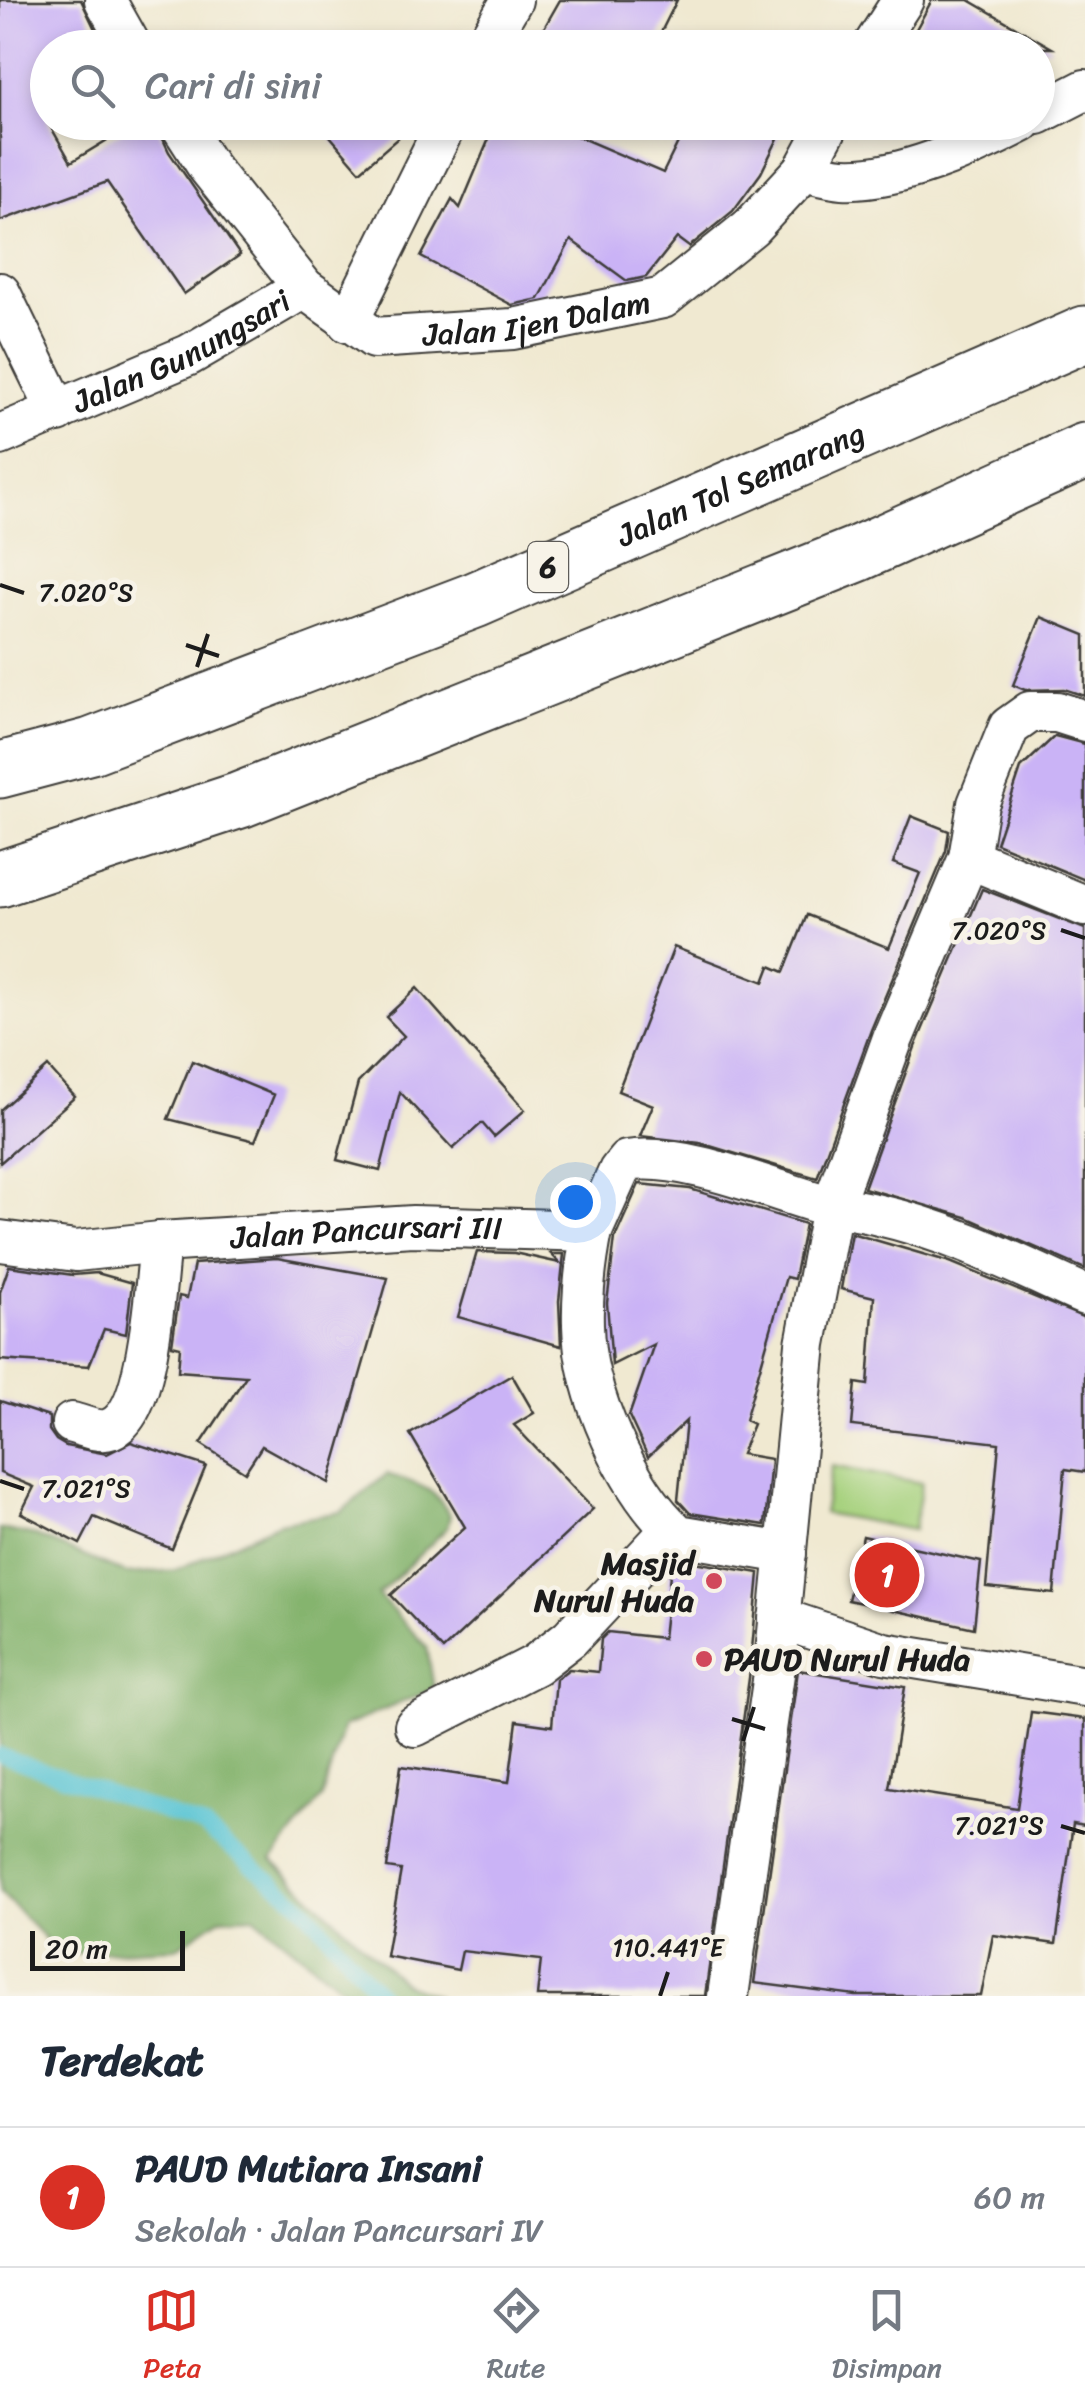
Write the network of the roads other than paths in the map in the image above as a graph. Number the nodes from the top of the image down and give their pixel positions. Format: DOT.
graph roads {
  1 [pos="105,0"];
  2 [pos="512,0"];
  3 [pos="903,0"];
  4 [pos="122,30"];
  5 [pos="494,30"];
  6 [pos="884,30"];
  7 [pos="1085,90"];
  8 [pos="1055,105"];
  9 [pos="190,140"];
  10 [pos="439,140"];
  11 [pos="820,140"];
  12 [pos="988,140"];
  13 [pos="804,170"];
  14 [pos="304,288"];
  15 [pos="0,293"];
  16 [pos="348,322"];
  17 [pos="1085,334"];
  18 [pos="58,412"];
  19 [pos="0,435"];
  20 [pos="1085,451"];
  21 [pos="1085,721"];
  22 [pos="0,770"];
  23 [pos="969,858"];
  24 [pos="0,879"];
  25 [pos="1085,906"];
  26 [pos="832,1208"];
  27 [pos="592,1232"];
  28 [pos="0,1241"];
  29 [pos="160,1242"];
  30 [pos="1085,1294"];
  31 [pos="72,1423"];
  32 [pos="672,1529"];
  33 [pos="786,1554"];
  34 [pos="780,1618"];
  35 [pos="1085,1686"];
  36 [pos="415,1726"];
  37 [pos="728,1996"];
  1 -- 4 [label="street"];
  2 -- 5 [label="street"];
  3 -- 6 [label="street"];
  7 -- 8 [label="street"];
  9 -- 14 [label="street, Jalan Ijen Dalam"];
  10 -- 16 [label="street"];
  11 -- 13 [label="street, Jalan Ijen Dalam"];
  12 -- 13 [label="street"];
  13 -- 16 [label="street, Jalan Ijen Dalam"];
  14 -- 16 [label="street, Jalan Ijen Dalam"];
  14 -- 18 [label="street, Jalan Gunungsari"];
  15 -- 18 [label="street, Jalan Gunungsari"];
  17 -- 22 [label="highway, Jalan Tol Semarang / 6"];
  18 -- 19 [label="street, Jalan Gunungsari"];
  20 -- 24 [label="highway"];
  21 -- 23 [label="street"];
  23 -- 25 [label="street"];
  23 -- 26 [label="street"];
  26 -- 27 [label="street"];
  26 -- 30 [label="street"];
  26 -- 33 [label="street"];
  27 -- 29 [label="street, Jalan Pancursari III"];
  27 -- 32 [label="street"];
  28 -- 29 [label="street, Jalan Pancursari III"];
  29 -- 31 [label="street"];
  32 -- 33 [label="street"];
  32 -- 36 [label="street"];
  33 -- 34 [label="street"];
  34 -- 35 [label="street"];
  34 -- 37 [label="street"];
}
